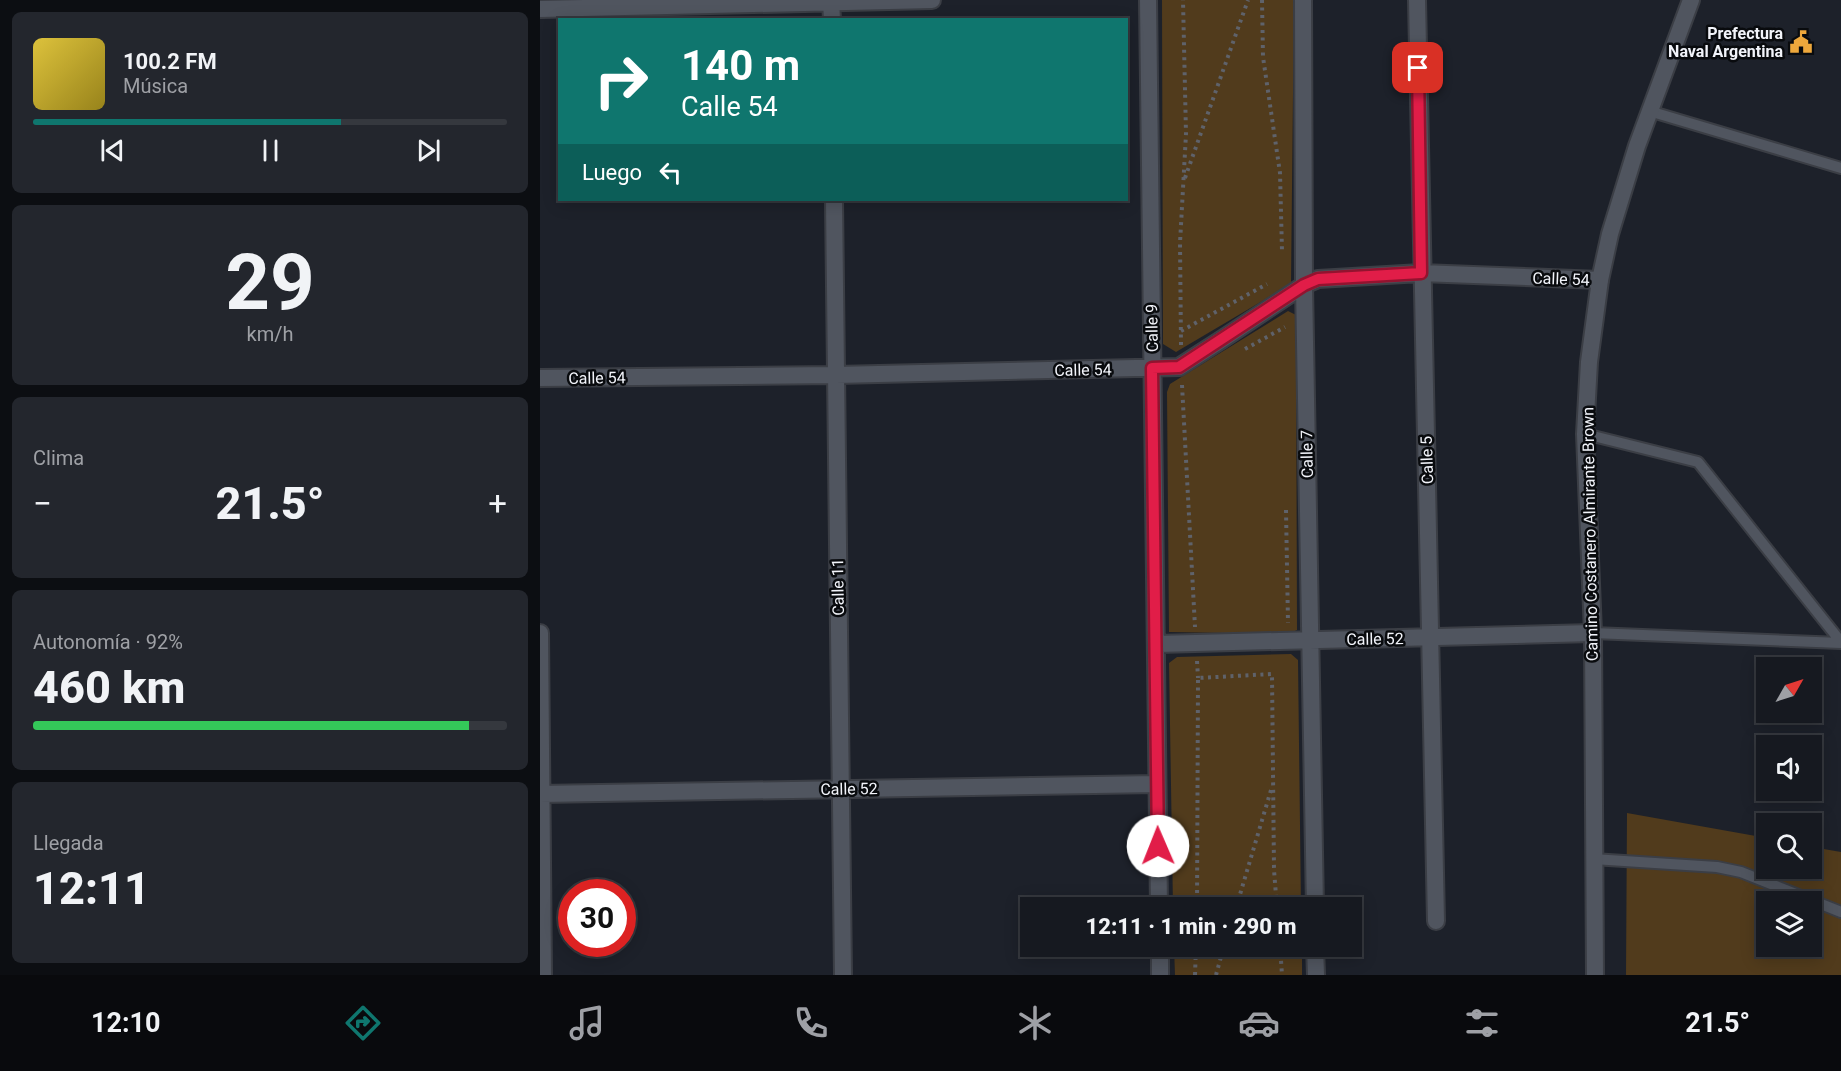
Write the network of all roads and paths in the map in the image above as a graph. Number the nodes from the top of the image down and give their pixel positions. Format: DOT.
graph roads {
  1 [pos="932,0"];
  2 [pos="1148,0"];
  3 [pos="1248,0"];
  4 [pos="1262,0"];
  5 [pos="1303,0"];
  6 [pos="1417,0"];
  7 [pos="1692,0"];
  8 [pos="831,1"];
  9 [pos="540,9"];
  10 [pos="832,18"];
  11 [pos="1649,111"];
  12 [pos="1841,168"];
  13 [pos="1183,184"];
  14 [pos="834,201"];
  15 [pos="1282,252"];
  16 [pos="1421,273"];
  17 [pos="1600,280"];
  18 [pos="1273,281"];
  19 [pos="1304,285"];
  20 [pos="1284,298"];
  21 [pos="1181,331"];
  22 [pos="1285,339"];
  23 [pos="1152,368"];
  24 [pos="836,375"];
  25 [pos="540,378"];
  26 [pos="1585,434"];
  27 [pos="1286,505"];
  28 [pos="540,633"];
  29 [pos="1593,633"];
  30 [pos="1432,638"];
  31 [pos="1311,640"];
  32 [pos="1288,641"];
  33 [pos="1841,643"];
  34 [pos="1157,644"];
  35 [pos="1157,784"];
  36 [pos="1273,784"];
  37 [pos="840,790"];
  38 [pos="541,794"];
  39 [pos="1593,860"];
  40 [pos="1159,897"];
  41 [pos="1197,897"];
  42 [pos="1239,897"];
  43 [pos="1276,897"];
  44 [pos="1315,897"];
  45 [pos="1841,912"];
  46 [pos="1437,921"];
  47 [pos="1160,957"];
  48 [pos="1196,957"];
  49 [pos="1221,957"];
  50 [pos="1281,957"];
  51 [pos="1315,957"];
  52 [pos="543,975"];
  53 [pos="843,975"];
  54 [pos="1160,975"];
  55 [pos="1195,975"];
  56 [pos="1216,975"];
  57 [pos="1282,975"];
  58 [pos="1316,975"];
  59 [pos="1595,975"];
  1 -- 8 [label="street"];
  2 -- 23 [label="street, Calle 9"];
  3 -- 13 [label="path"];
  4 -- 15 [label="path"];
  5 -- 19 [label="street, Calle 7"];
  6 -- 16 [label="street, Calle 5"];
  7 -- 11 [label="street, Camino Costanero Almirante Brown"];
  8 -- 9 [label="street"];
  8 -- 10 [label="street"];
  11 -- 12 [label="lane"];
  11 -- 17 [label="street, Camino Costanero Almirante Brown"];
  14 -- 24 [label="street, Calle 11"];
  16 -- 17 [label="street, Calle 54"];
  16 -- 19 [label="street, Calle 54"];
  16 -- 30 [label="street, Calle 5"];
  17 -- 26 [label="street, Camino Costanero Almirante Brown"];
  18 -- 21 [label="path"];
  19 -- 20 [label="street, Calle 54"];
  19 -- 31 [label="street, Calle 7"];
  20 -- 22 [label="path"];
  20 -- 23 [label="street, Calle 54"];
  23 -- 24 [label="street, Calle 54"];
  23 -- 34 [label="street, Calle 9"];
  24 -- 25 [label="street, Calle 54"];
  24 -- 37 [label="street, Calle 11"];
  26 -- 29 [label="street, Camino Costanero Almirante Brown"];
  26 -- 33 [label="lane"];
  27 -- 32 [label="path"];
  28 -- 38 [label="street"];
  29 -- 30 [label="street, Calle 52"];
  29 -- 33 [label="lane"];
  29 -- 39 [label="street, Camino Costanero Almirante Brown"];
  30 -- 31 [label="street, Calle 52"];
  30 -- 46 [label="street, Calle 5"];
  31 -- 32 [label="street, Calle 52"];
  31 -- 44 [label="street, Calle 7"];
  32 -- 34 [label="street, Calle 52"];
  34 -- 35 [label="street, Calle 9"];
  35 -- 37 [label="street, Calle 52"];
  35 -- 40 [label="street, Calle 9"];
  36 -- 41 [label="path"];
  36 -- 42 [label="path"];
  36 -- 43 [label="path"];
  37 -- 38 [label="street, Calle 52"];
  37 -- 53 [label="street, Calle 11"];
  38 -- 52 [label="street"];
  39 -- 45 [label="lane"];
  39 -- 59 [label="street, Camino Costanero Almirante Brown"];
  47 -- 54 [label="street"];
  48 -- 55 [label="path"];
  49 -- 56 [label="path"];
  50 -- 57 [label="path"];
  51 -- 58 [label="street"];
}
